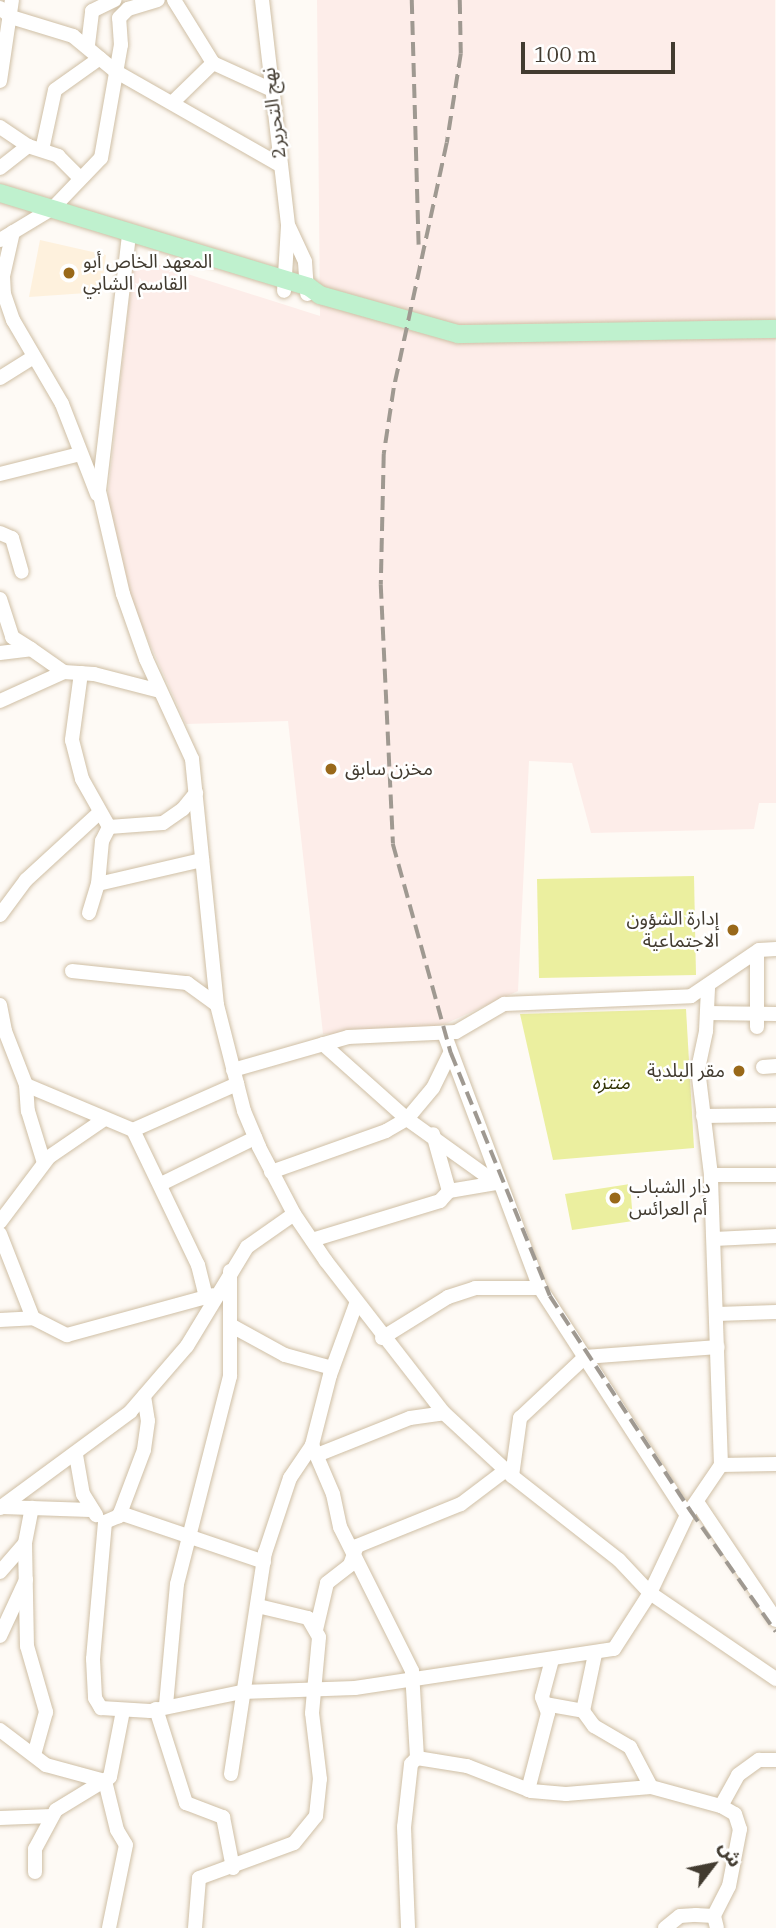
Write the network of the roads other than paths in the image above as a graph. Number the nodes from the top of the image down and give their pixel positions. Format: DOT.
graph roads {
  1 [pos="12,0"];
  2 [pos="115,0"];
  3 [pos="158,0"];
  4 [pos="174,0"];
  5 [pos="262,0"];
  6 [pos="5,13"];
  7 [pos="119,18"];
  8 [pos="88,45"];
  9 [pos="100,58"];
  10 [pos="213,63"];
  11 [pos="115,71"];
  12 [pos="0,81"];
  13 [pos="270,89"];
  14 [pos="173,102"];
  15 [pos="0,127"];
  16 [pos="35,148"];
  17 [pos="280,165"];
  18 [pos="0,168"];
  19 [pos="79,177"];
  20 [pos="0,192"];
  21 [pos="0,204"];
  22 [pos="48,212"];
  23 [pos="288,226"];
  24 [pos="7,236"];
  25 [pos="128,241"];
  26 [pos="1,276"];
  27 [pos="285,286"];
  28 [pos="313,293"];
  29 [pos="776,329"];
  30 [pos="34,358"];
  31 [pos="0,378"];
  32 [pos="80,454"];
  33 [pos="0,474"];
  34 [pos="101,501"];
  35 [pos="0,533"];
  36 [pos="22,572"];
  37 [pos="0,599"];
  38 [pos="31,649"];
  39 [pos="0,653"];
  40 [pos="64,672"];
  41 [pos="81,673"];
  42 [pos="160,691"];
  43 [pos="0,701"];
  44 [pos="196,793"];
  45 [pos="100,811"];
  46 [pos="108,828"];
  47 [pos="202,860"];
  48 [pos="98,884"];
  49 [pos="89,913"];
  50 [pos="0,915"];
  51 [pos="776,950"];
  52 [pos="757,953"];
  53 [pos="72,971"];
  54 [pos="708,988"];
  55 [pos="0,1005"];
  56 [pos="217,1005"];
  57 [pos="707,1013"];
  58 [pos="776,1014"];
  59 [pos="757,1020"];
  60 [pos="444,1033"];
  61 [pos="4,1037"];
  62 [pos="323,1044"];
  63 [pos="450,1053"];
  64 [pos="235,1077"];
  65 [pos="26,1085"];
  66 [pos="776,1115"];
  67 [pos="703,1116"];
  68 [pos="407,1119"];
  69 [pos="103,1120"];
  70 [pos="133,1130"];
  71 [pos="432,1133"];
  72 [pos="255,1138"];
  73 [pos="44,1163"];
  74 [pos="271,1172"];
  75 [pos="711,1175"];
  76 [pos="776,1175"];
  77 [pos="161,1184"];
  78 [pos="498,1184"];
  79 [pos="449,1191"];
  80 [pos="294,1214"];
  81 [pos="1,1219"];
  82 [pos="0,1234"];
  83 [pos="776,1236"];
  84 [pos="714,1239"];
  85 [pos="312,1240"];
  86 [pos="229,1271"];
  87 [pos="540,1288"];
  88 [pos="212,1296"];
  89 [pos="356,1304"];
  90 [pos="776,1312"];
  91 [pos="717,1314"];
  92 [pos="33,1318"];
  93 [pos="0,1320"];
  94 [pos="232,1326"];
  95 [pos="382,1338"];
  96 [pos="718,1347"];
  97 [pos="585,1357"];
  98 [pos="332,1368"];
  99 [pos="144,1396"];
  100 [pos="444,1412"];
  101 [pos="314,1450"];
  102 [pos="76,1455"];
  103 [pos="776,1464"];
  104 [pos="721,1465"];
  105 [pos="509,1473"];
  106 [pos="697,1502"];
  107 [pos="1,1508"];
  108 [pos="32,1508"];
  109 [pos="90,1510"];
  110 [pos="120,1513"];
  111 [pos="687,1515"];
  112 [pos="104,1522"];
  113 [pos="188,1532"];
  114 [pos="25,1543"];
  115 [pos="353,1552"];
  116 [pos="264,1562"];
  117 [pos="0,1572"];
  118 [pos="26,1580"];
  119 [pos="650,1592"];
  120 [pos="258,1606"];
  121 [pos="776,1620"];
  122 [pos="316,1630"];
  123 [pos="0,1636"];
  124 [pos="595,1654"];
  125 [pos="552,1660"];
  126 [pos="413,1679"];
  127 [pos="776,1679"];
  128 [pos="315,1687"];
  129 [pos="242,1692"];
  130 [pos="545,1704"];
  131 [pos="161,1707"];
  132 [pos="123,1711"];
  133 [pos="583,1711"];
  134 [pos="0,1730"];
  135 [pos="34,1755"];
  136 [pos="417,1758"];
  137 [pos="776,1760"];
  138 [pos="231,1774"];
  139 [pos="105,1781"];
  140 [pos="652,1787"];
  141 [pos="528,1790"];
  142 [pos="722,1806"];
  143 [pos="52,1816"];
  144 [pos="0,1818"];
  145 [pos="233,1868"];
  146 [pos="35,1872"];
  147 [pos="715,1922"];
  148 [pos="109,1928"];
  149 [pos="195,1928"];
  150 [pos="408,1928"];
  151 [pos="665,1928"];
  1 -- 6 [label="street"];
  2 -- 7 [label="street"];
  2 -- 8 [label="street"];
  3 -- 7 [label="street"];
  4 -- 10 [label="street"];
  5 -- 13 [label="street, نهج التحرير2"];
  6 -- 8 [label="street"];
  6 -- 12 [label="street"];
  7 -- 11 [label="street"];
  8 -- 9 [label="street"];
  9 -- 11 [label="street"];
  9 -- 16 [label="street"];
  10 -- 13 [label="street"];
  10 -- 14 [label="street"];
  11 -- 14 [label="street"];
  11 -- 19 [label="street"];
  13 -- 17 [label="street, نهج التحرير2"];
  14 -- 17 [label="street"];
  15 -- 16 [label="street"];
  16 -- 18 [label="street"];
  16 -- 19 [label="street"];
  17 -- 23 [label="street, نهج التحرير2"];
  19 -- 22 [label="street"];
  20 -- 22 [label="main road"];
  21 -- 22 [label="main road"];
  22 -- 24 [label="street"];
  22 -- 25 [label="main road"];
  23 -- 27 [label="street, نهج التحرير2"];
  23 -- 28 [label="street, نهج التحرير2"];
  24 -- 26 [label="street"];
  25 -- 27 [label="main road"];
  25 -- 34 [label="street"];
  26 -- 30 [label="street"];
  27 -- 28 [label="main road"];
  28 -- 29 [label="main road"];
  30 -- 31 [label="street"];
  30 -- 32 [label="street"];
  32 -- 33 [label="street"];
  32 -- 34 [label="street"];
  34 -- 42 [label="street"];
  35 -- 36 [label="street"];
  37 -- 38 [label="street"];
  38 -- 39 [label="street"];
  38 -- 40 [label="street"];
  40 -- 41 [label="street"];
  40 -- 43 [label="street"];
  41 -- 42 [label="street"];
  41 -- 45 [label="street"];
  42 -- 44 [label="street"];
  44 -- 46 [label="street"];
  44 -- 47 [label="street"];
  45 -- 46 [label="street"];
  45 -- 50 [label="street"];
  46 -- 48 [label="street"];
  47 -- 48 [label="street"];
  47 -- 56 [label="street"];
  48 -- 49 [label="street"];
  51 -- 52 [label="street"];
  52 -- 54 [label="street"];
  52 -- 59 [label="street"];
  53 -- 56 [label="street"];
  54 -- 57 [label="street"];
  54 -- 60 [label="street"];
  55 -- 61 [label="street"];
  56 -- 64 [label="street"];
  57 -- 59 [label="street"];
  57 -- 67 [label="street"];
  58 -- 59 [label="street"];
  60 -- 62 [label="street"];
  60 -- 63 [label="street"];
  61 -- 65 [label="street"];
  62 -- 64 [label="street"];
  62 -- 68 [label="street"];
  63 -- 68 [label="street"];
  63 -- 78 [label="street"];
  64 -- 70 [label="street"];
  64 -- 72 [label="street"];
  65 -- 69 [label="street"];
  65 -- 73 [label="street"];
  66 -- 67 [label="street"];
  67 -- 75 [label="street"];
  68 -- 71 [label="street"];
  68 -- 74 [label="street"];
  69 -- 70 [label="street"];
  69 -- 73 [label="street"];
  70 -- 77 [label="street"];
  71 -- 78 [label="street"];
  71 -- 79 [label="street"];
  72 -- 74 [label="street"];
  72 -- 77 [label="street"];
  73 -- 81 [label="street"];
  74 -- 80 [label="street"];
  75 -- 76 [label="street"];
  75 -- 84 [label="street"];
  77 -- 88 [label="street"];
  78 -- 79 [label="street"];
  78 -- 87 [label="street"];
  79 -- 85 [label="street"];
  80 -- 85 [label="street"];
  80 -- 86 [label="street"];
  82 -- 92 [label="street"];
  83 -- 84 [label="street"];
  84 -- 91 [label="street"];
  85 -- 89 [label="street"];
  86 -- 88 [label="street"];
  86 -- 94 [label="street"];
  87 -- 95 [label="street"];
  87 -- 97 [label="street"];
  88 -- 92 [label="street"];
  88 -- 99 [label="street"];
  89 -- 95 [label="street"];
  89 -- 98 [label="street"];
  90 -- 91 [label="street"];
  91 -- 96 [label="street"];
  92 -- 93 [label="street"];
  94 -- 98 [label="street"];
  94 -- 113 [label="street"];
  95 -- 100 [label="street"];
  96 -- 97 [label="street"];
  96 -- 104 [label="street"];
  97 -- 105 [label="street"];
  97 -- 111 [label="street"];
  98 -- 101 [label="street"];
  99 -- 102 [label="street"];
  99 -- 110 [label="street"];
  100 -- 101 [label="street"];
  100 -- 105 [label="street"];
  101 -- 115 [label="street"];
  101 -- 116 [label="street"];
  102 -- 107 [label="street"];
  102 -- 109 [label="street"];
  103 -- 104 [label="street"];
  104 -- 106 [label="street"];
  105 -- 115 [label="street"];
  105 -- 119 [label="street"];
  106 -- 111 [label="street"];
  106 -- 121 [label="street"];
  107 -- 108 [label="street"];
  108 -- 109 [label="street"];
  108 -- 114 [label="street"];
  109 -- 112 [label="street"];
  110 -- 112 [label="street"];
  110 -- 113 [label="street"];
  111 -- 119 [label="street"];
  112 -- 132 [label="street"];
  113 -- 116 [label="street"];
  113 -- 131 [label="street"];
  114 -- 117 [label="street"];
  114 -- 118 [label="street"];
  115 -- 122 [label="street"];
  115 -- 126 [label="street"];
  116 -- 120 [label="street"];
  118 -- 123 [label="street"];
  118 -- 135 [label="street"];
  119 -- 124 [label="street"];
  119 -- 127 [label="street"];
  120 -- 122 [label="street"];
  120 -- 129 [label="street"];
  122 -- 128 [label="street"];
  124 -- 125 [label="street"];
  124 -- 133 [label="street"];
  125 -- 126 [label="street"];
  125 -- 130 [label="street"];
  126 -- 128 [label="street"];
  126 -- 136 [label="street"];
  128 -- 129 [label="street"];
  128 -- 145 [label="street"];
  129 -- 131 [label="street"];
  129 -- 138 [label="street"];
  130 -- 133 [label="street"];
  130 -- 141 [label="street"];
  131 -- 132 [label="street"];
  131 -- 145 [label="street"];
  132 -- 139 [label="street"];
  133 -- 140 [label="street"];
  134 -- 135 [label="street"];
  135 -- 139 [label="street"];
  136 -- 141 [label="street"];
  136 -- 150 [label="street"];
  137 -- 142 [label="street"];
  139 -- 143 [label="street"];
  139 -- 148 [label="street"];
  140 -- 141 [label="street"];
  140 -- 142 [label="street"];
  142 -- 147 [label="street"];
  143 -- 144 [label="street"];
  143 -- 146 [label="street"];
  145 -- 149 [label="street"];
  147 -- 151 [label="street"];
}
